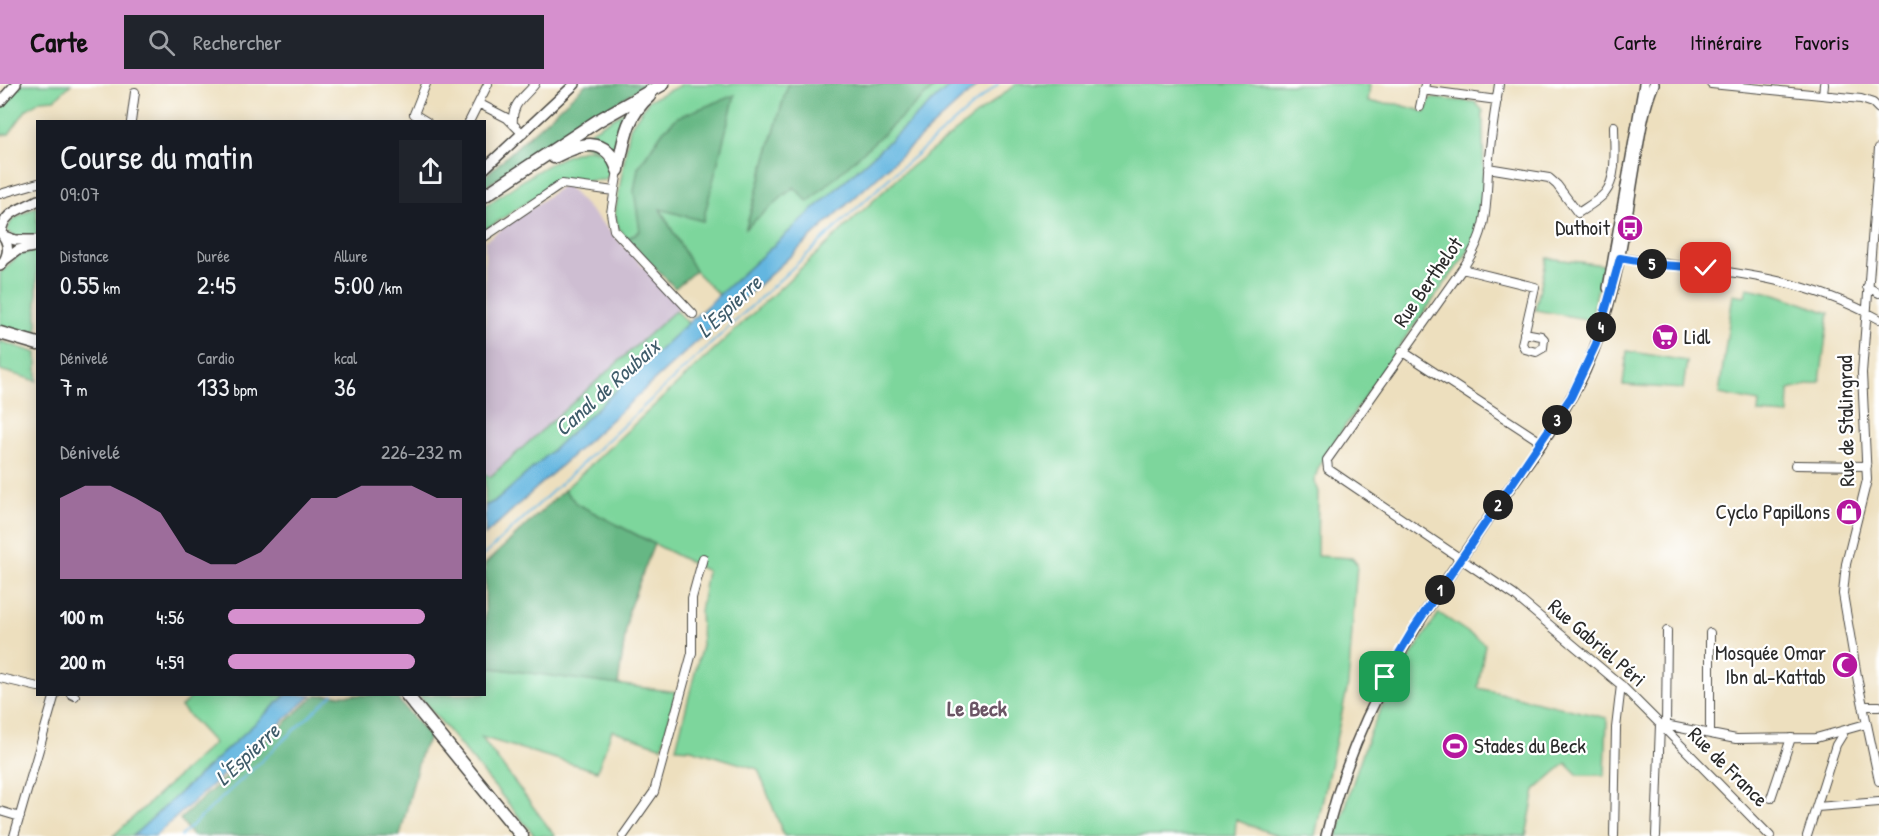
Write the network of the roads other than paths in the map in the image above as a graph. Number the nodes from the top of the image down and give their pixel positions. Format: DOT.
graph roads {
  1 [pos="8,84"];
  2 [pos="16,84"];
  3 [pos="426,84"];
  4 [pos="488,84"];
  5 [pos="535,84"];
  6 [pos="575,84"];
  7 [pos="664,84"];
  8 [pos="1498,84"];
  9 [pos="1644,84"];
  10 [pos="1654,84"];
  11 [pos="1711,84"];
  12 [pos="1824,84"];
  13 [pos="1424,87"];
  14 [pos="135,92"];
  15 [pos="0,93"];
  16 [pos="1823,95"];
  17 [pos="1497,100"];
  18 [pos="0,102"];
  19 [pos="480,104"];
  20 [pos="1420,107"];
  21 [pos="1878,107"];
  22 [pos="131,120"];
  23 [pos="424,120"];
  24 [pos="470,120"];
  25 [pos="513,124"];
  26 [pos="1614,126"];
  27 [pos="522,134"];
  28 [pos="1879,148"];
  29 [pos="486,167"];
  30 [pos="1488,168"];
  31 [pos="618,170"];
  32 [pos="1878,183"];
  33 [pos="36,184"];
  34 [pos="614,191"];
  35 [pos="0,194"];
  36 [pos="488,194"];
  37 [pos="36,200"];
  38 [pos="36,201"];
  39 [pos="0,213"];
  40 [pos="2,234"];
  41 [pos="486,236"];
  42 [pos="36,240"];
  43 [pos="36,246"];
  44 [pos="1875,250"];
  45 [pos="1616,258"];
  46 [pos="2,263"];
  47 [pos="1462,269"];
  48 [pos="1867,287"];
  49 [pos="1879,293"];
  50 [pos="1865,312"];
  51 [pos="693,314"];
  52 [pos="1879,319"];
  53 [pos="0,333"];
  54 [pos="1524,333"];
  55 [pos="0,338"];
  56 [pos="36,343"];
  57 [pos="36,348"];
  58 [pos="1402,351"];
  59 [pos="1541,442"];
  60 [pos="1795,465"];
  61 [pos="1867,466"];
  62 [pos="1335,474"];
  63 [pos="703,558"];
  64 [pos="1461,558"];
  65 [pos="1667,632"];
  66 [pos="1710,633"];
  67 [pos="0,678"];
  68 [pos="1620,685"];
  69 [pos="36,687"];
  70 [pos="54,696"];
  71 [pos="408,696"];
  72 [pos="1863,706"];
  73 [pos="1879,706"];
  74 [pos="1663,724"];
  75 [pos="1866,724"];
  76 [pos="1844,732"];
  77 [pos="1710,734"];
  78 [pos="1826,736"];
  79 [pos="1791,738"];
  80 [pos="1835,748"];
  81 [pos="1879,781"];
  82 [pos="1772,798"];
  83 [pos="1879,802"];
  84 [pos="1817,807"];
  85 [pos="0,811"];
  86 [pos="20,817"];
  87 [pos="14,836"];
  88 [pos="522,836"];
  89 [pos="623,836"];
  90 [pos="1326,836"];
  91 [pos="1614,836"];
  92 [pos="1656,836"];
  93 [pos="1770,836"];
  94 [pos="1808,836"];
  1 -- 15 [label="street"];
  2 -- 18 [label="street"];
  3 -- 23 [label="street"];
  4 -- 19 [label="street"];
  5 -- 25 [label="street"];
  6 -- 27 [label="street"];
  7 -- 31 [label="highway"];
  7 -- 36 [label="highway"];
  8 -- 17 [label="street, Rue Berthelot"];
  9 -- 45 [label="street"];
  10 -- 45 [label="street"];
  11 -- 16 [label="street"];
  12 -- 16 [label="street"];
  13 -- 17 [label="street"];
  13 -- 20 [label="street"];
  14 -- 22 [label="street"];
  16 -- 21 [label="street"];
  17 -- 30 [label="street, Rue Berthelot"];
  19 -- 24 [label="street"];
  19 -- 25 [label="street"];
  25 -- 27 [label="street"];
  26 -- 30 [label="street"];
  27 -- 29 [label="street"];
  28 -- 32 [label="street, Rue de Stalingrad"];
  30 -- 47 [label="street, Rue Berthelot"];
  31 -- 34 [label="street"];
  31 -- 36 [label="highway"];
  32 -- 44 [label="street, Rue de Stalingrad"];
  33 -- 35 [label="street"];
  34 -- 41 [label="street"];
  34 -- 51 [label="street"];
  37 -- 39 [label="street"];
  38 -- 40 [label="street"];
  40 -- 42 [label="street"];
  40 -- 46 [label="street"];
  43 -- 46 [label="street"];
  44 -- 48 [label="street, Rue de Stalingrad"];
  45 -- 50 [label="street"];
  45 -- 59 [label="street"];
  47 -- 54 [label="street"];
  47 -- 58 [label="street, Rue Berthelot"];
  48 -- 49 [label="street"];
  48 -- 50 [label="street, Rue de Stalingrad"];
  50 -- 52 [label="street"];
  50 -- 61 [label="street, Rue de Stalingrad"];
  53 -- 56 [label="highway"];
  55 -- 57 [label="highway"];
  58 -- 59 [label="street"];
  58 -- 62 [label="street, Rue Berthelot"];
  59 -- 64 [label="street"];
  60 -- 61 [label="street"];
  61 -- 72 [label="street, Rue de Stalingrad"];
  62 -- 64 [label="street, Rue Gabriel Péri"];
  63 -- 89 [label="street"];
  64 -- 68 [label="street, Rue Gabriel Péri"];
  64 -- 90 [label="street"];
  65 -- 74 [label="street"];
  66 -- 77 [label="street"];
  67 -- 69 [label="street"];
  68 -- 74 [label="street, Rue Gabriel Péri"];
  68 -- 91 [label="street"];
  70 -- 86 [label="street"];
  71 -- 88 [label="highway"];
  72 -- 73 [label="street"];
  72 -- 75 [label="street, Rue de Stalingrad"];
  74 -- 77 [label="street"];
  74 -- 92 [label="street"];
  74 -- 93 [label="street, Rue de France"];
  75 -- 76 [label="street"];
  75 -- 81 [label="street, Rue de Stalingrad"];
  76 -- 78 [label="street"];
  76 -- 80 [label="street"];
  77 -- 79 [label="street"];
  78 -- 79 [label="street"];
  78 -- 80 [label="street"];
  79 -- 82 [label="street"];
  80 -- 84 [label="street"];
  83 -- 84 [label="street"];
  84 -- 94 [label="street"];
  85 -- 86 [label="street"];
  86 -- 87 [label="street"];
}
